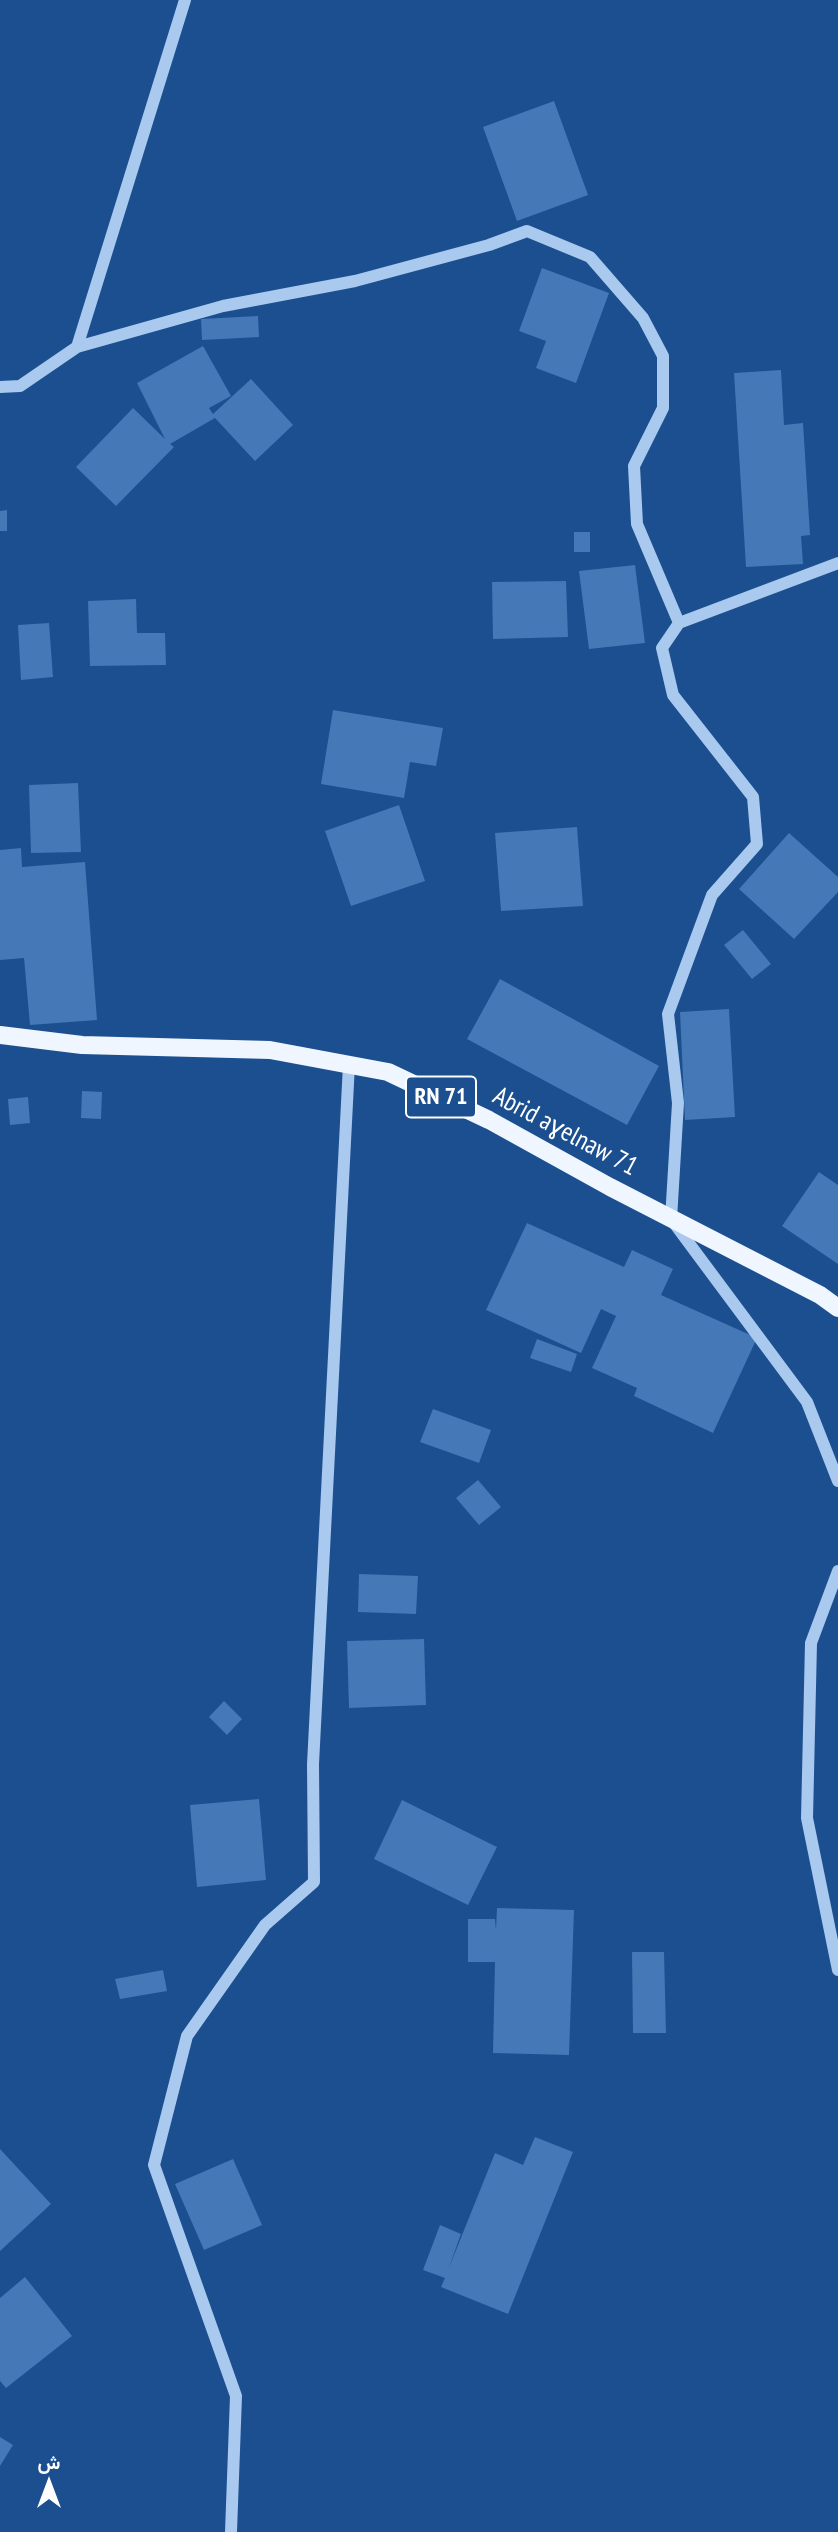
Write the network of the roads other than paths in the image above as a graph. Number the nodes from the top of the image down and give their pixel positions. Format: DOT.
graph roads {
  1 [pos="185,0"];
  2 [pos="77,347"];
  3 [pos="0,387"];
  4 [pos="838,563"];
  5 [pos="679,622"];
  6 [pos="0,1035"];
  7 [pos="349,1064"];
  8 [pos="671,1219"];
  9 [pos="838,1308"];
  10 [pos="838,1481"];
  11 [pos="838,1571"];
  12 [pos="838,1970"];
  13 [pos="230,2532"];
  1 -- 2 [label="street"];
  2 -- 3 [label="street"];
  2 -- 5 [label="street"];
  4 -- 5 [label="street"];
  5 -- 8 [label="street"];
  6 -- 7 [label="main road, Abrid aɣelnaw 71 / RN 71"];
  7 -- 8 [label="main road, Abrid aɣelnaw 71 / RN 71"];
  7 -- 13 [label="street"];
  8 -- 9 [label="main road, Abrid aɣelnaw 71 / RN 71"];
  8 -- 10 [label="street"];
  11 -- 12 [label="street"];
}
